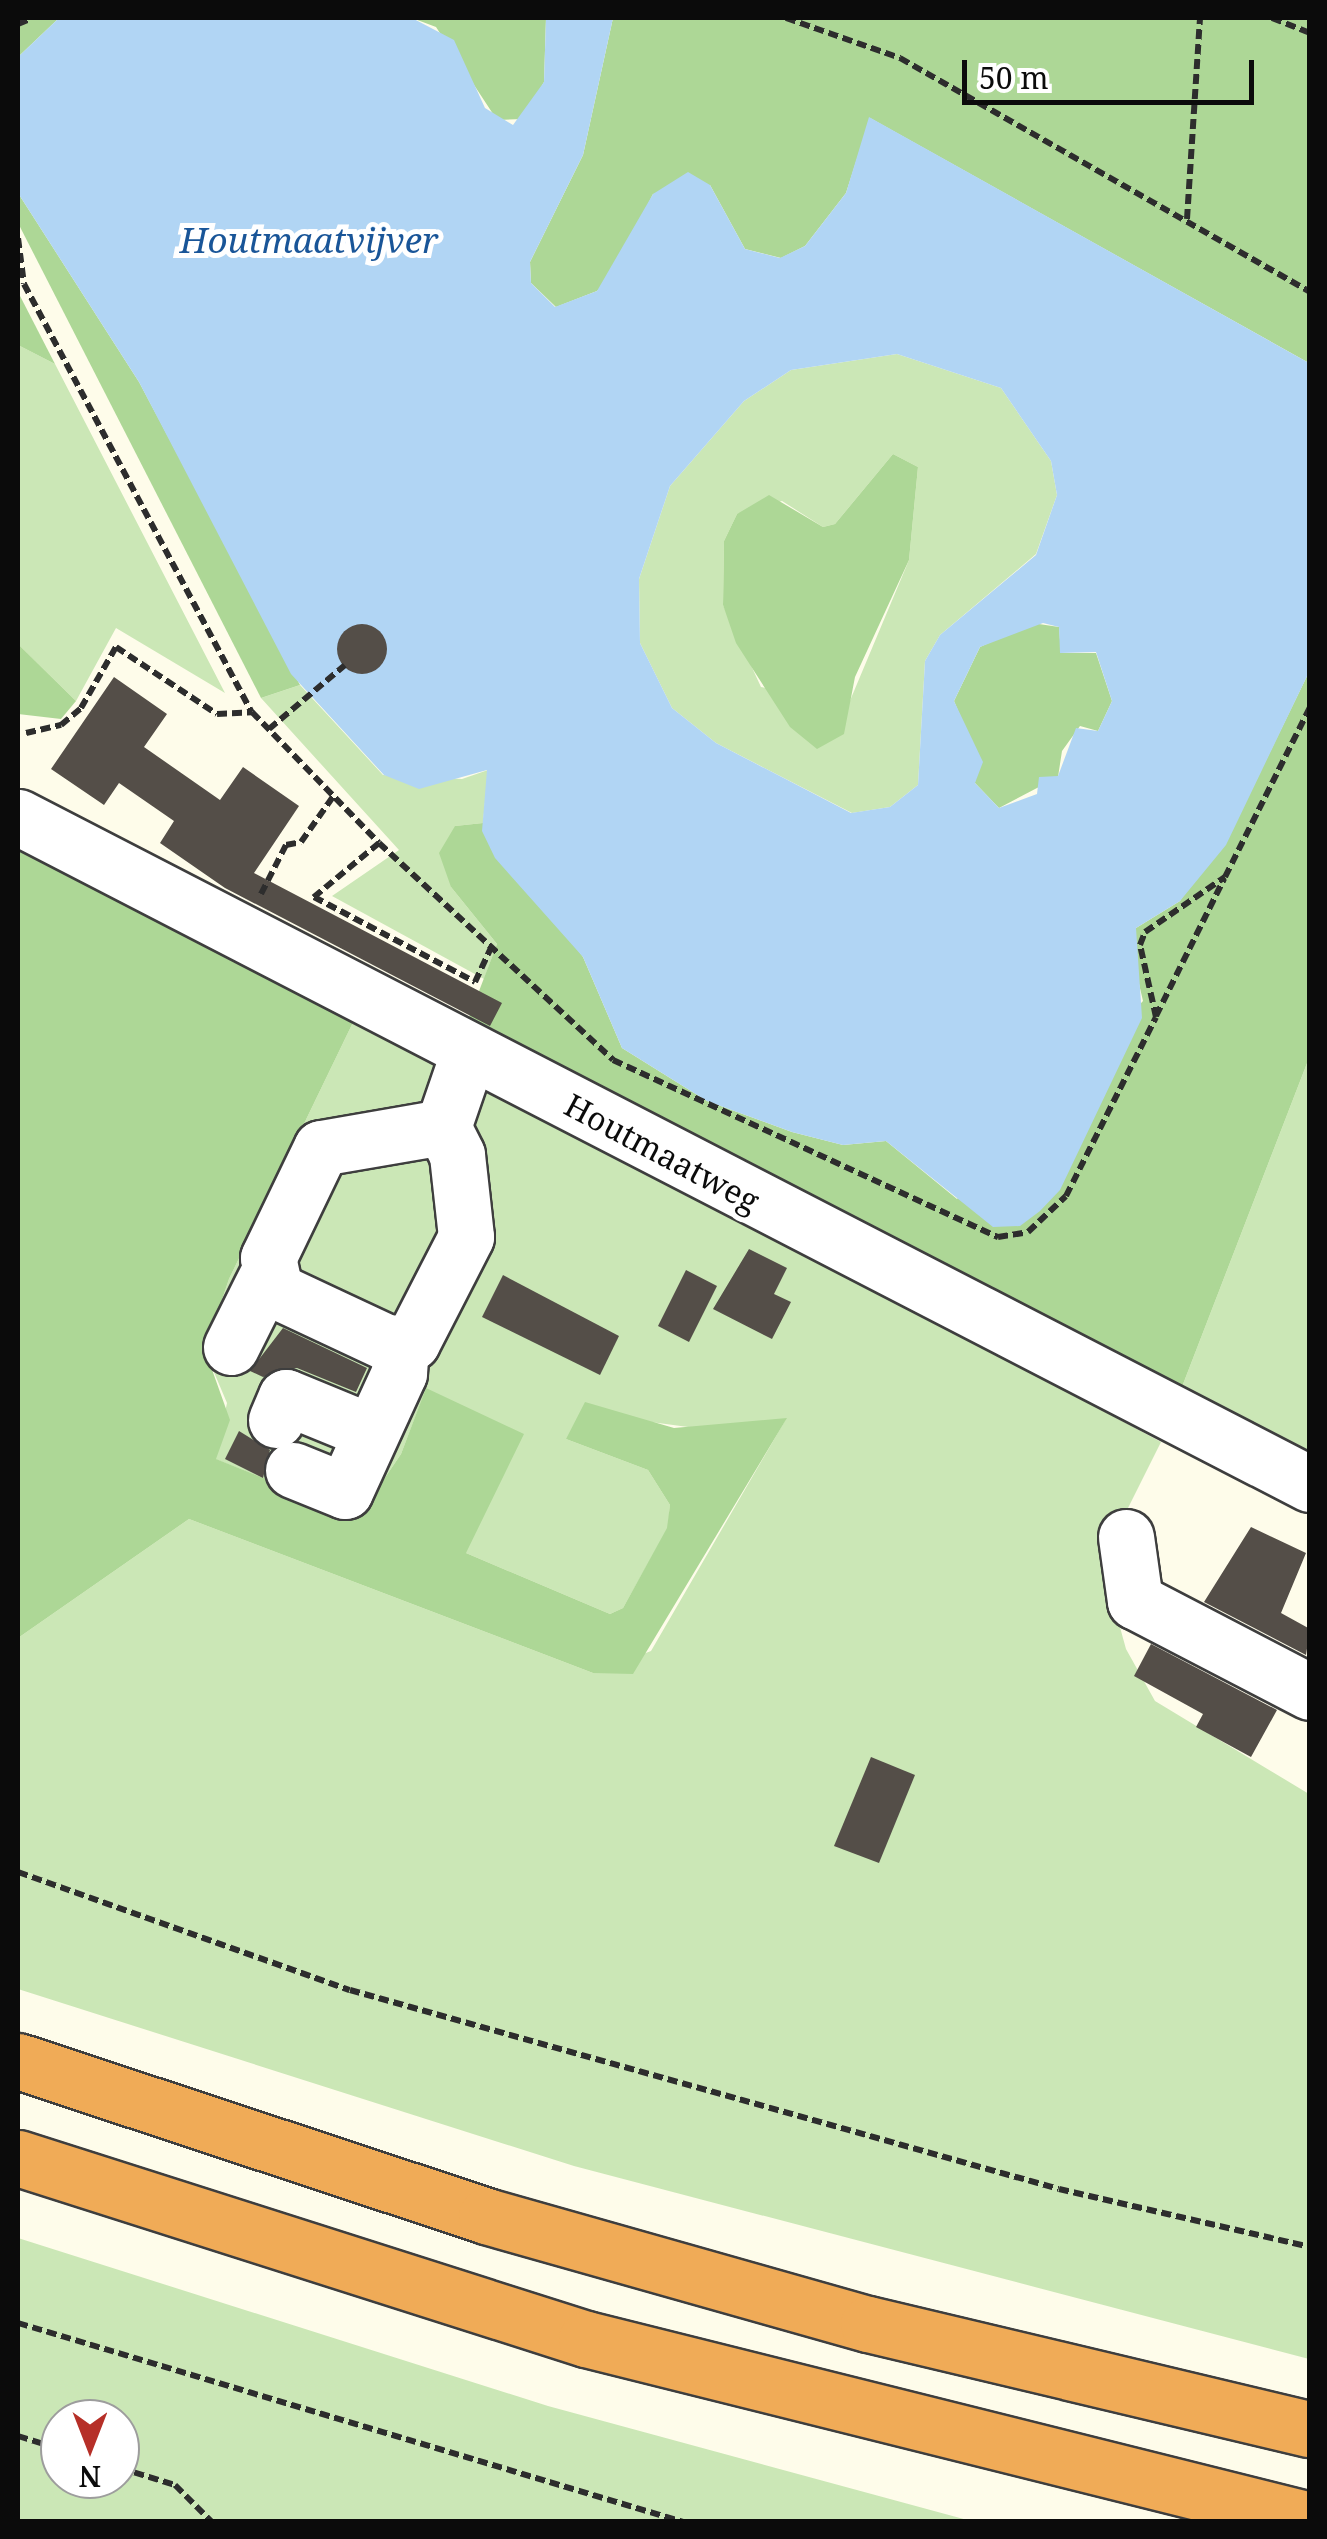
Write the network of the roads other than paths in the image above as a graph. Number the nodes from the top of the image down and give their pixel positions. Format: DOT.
graph roads {
  1 [pos="18,817"];
  2 [pos="469,1051"];
  3 [pos="443,1127"];
  4 [pos="267,1275"];
  5 [pos="230,1347"];
  6 [pos="401,1347"];
  7 [pos="369,1430"];
  8 [pos="1310,1484"];
  9 [pos="1126,1537"];
  10 [pos="1310,1692"];
  11 [pos="18,2060"];
  12 [pos="18,2158"];
  13 [pos="1310,2429"];
  14 [pos="1310,2520"];
  1 -- 2 [label="street, Houtmaatweg"];
  2 -- 3 [label="street"];
  2 -- 8 [label="street, Houtmaatweg"];
  3 -- 4 [label="street"];
  3 -- 6 [label="street"];
  4 -- 5 [label="street"];
  4 -- 6 [label="street"];
  6 -- 7 [label="street"];
  7 -- 7 [label="street"];
  9 -- 10 [label="street"];
  11 -- 13 [label="highway"];
  12 -- 14 [label="highway"];
}
